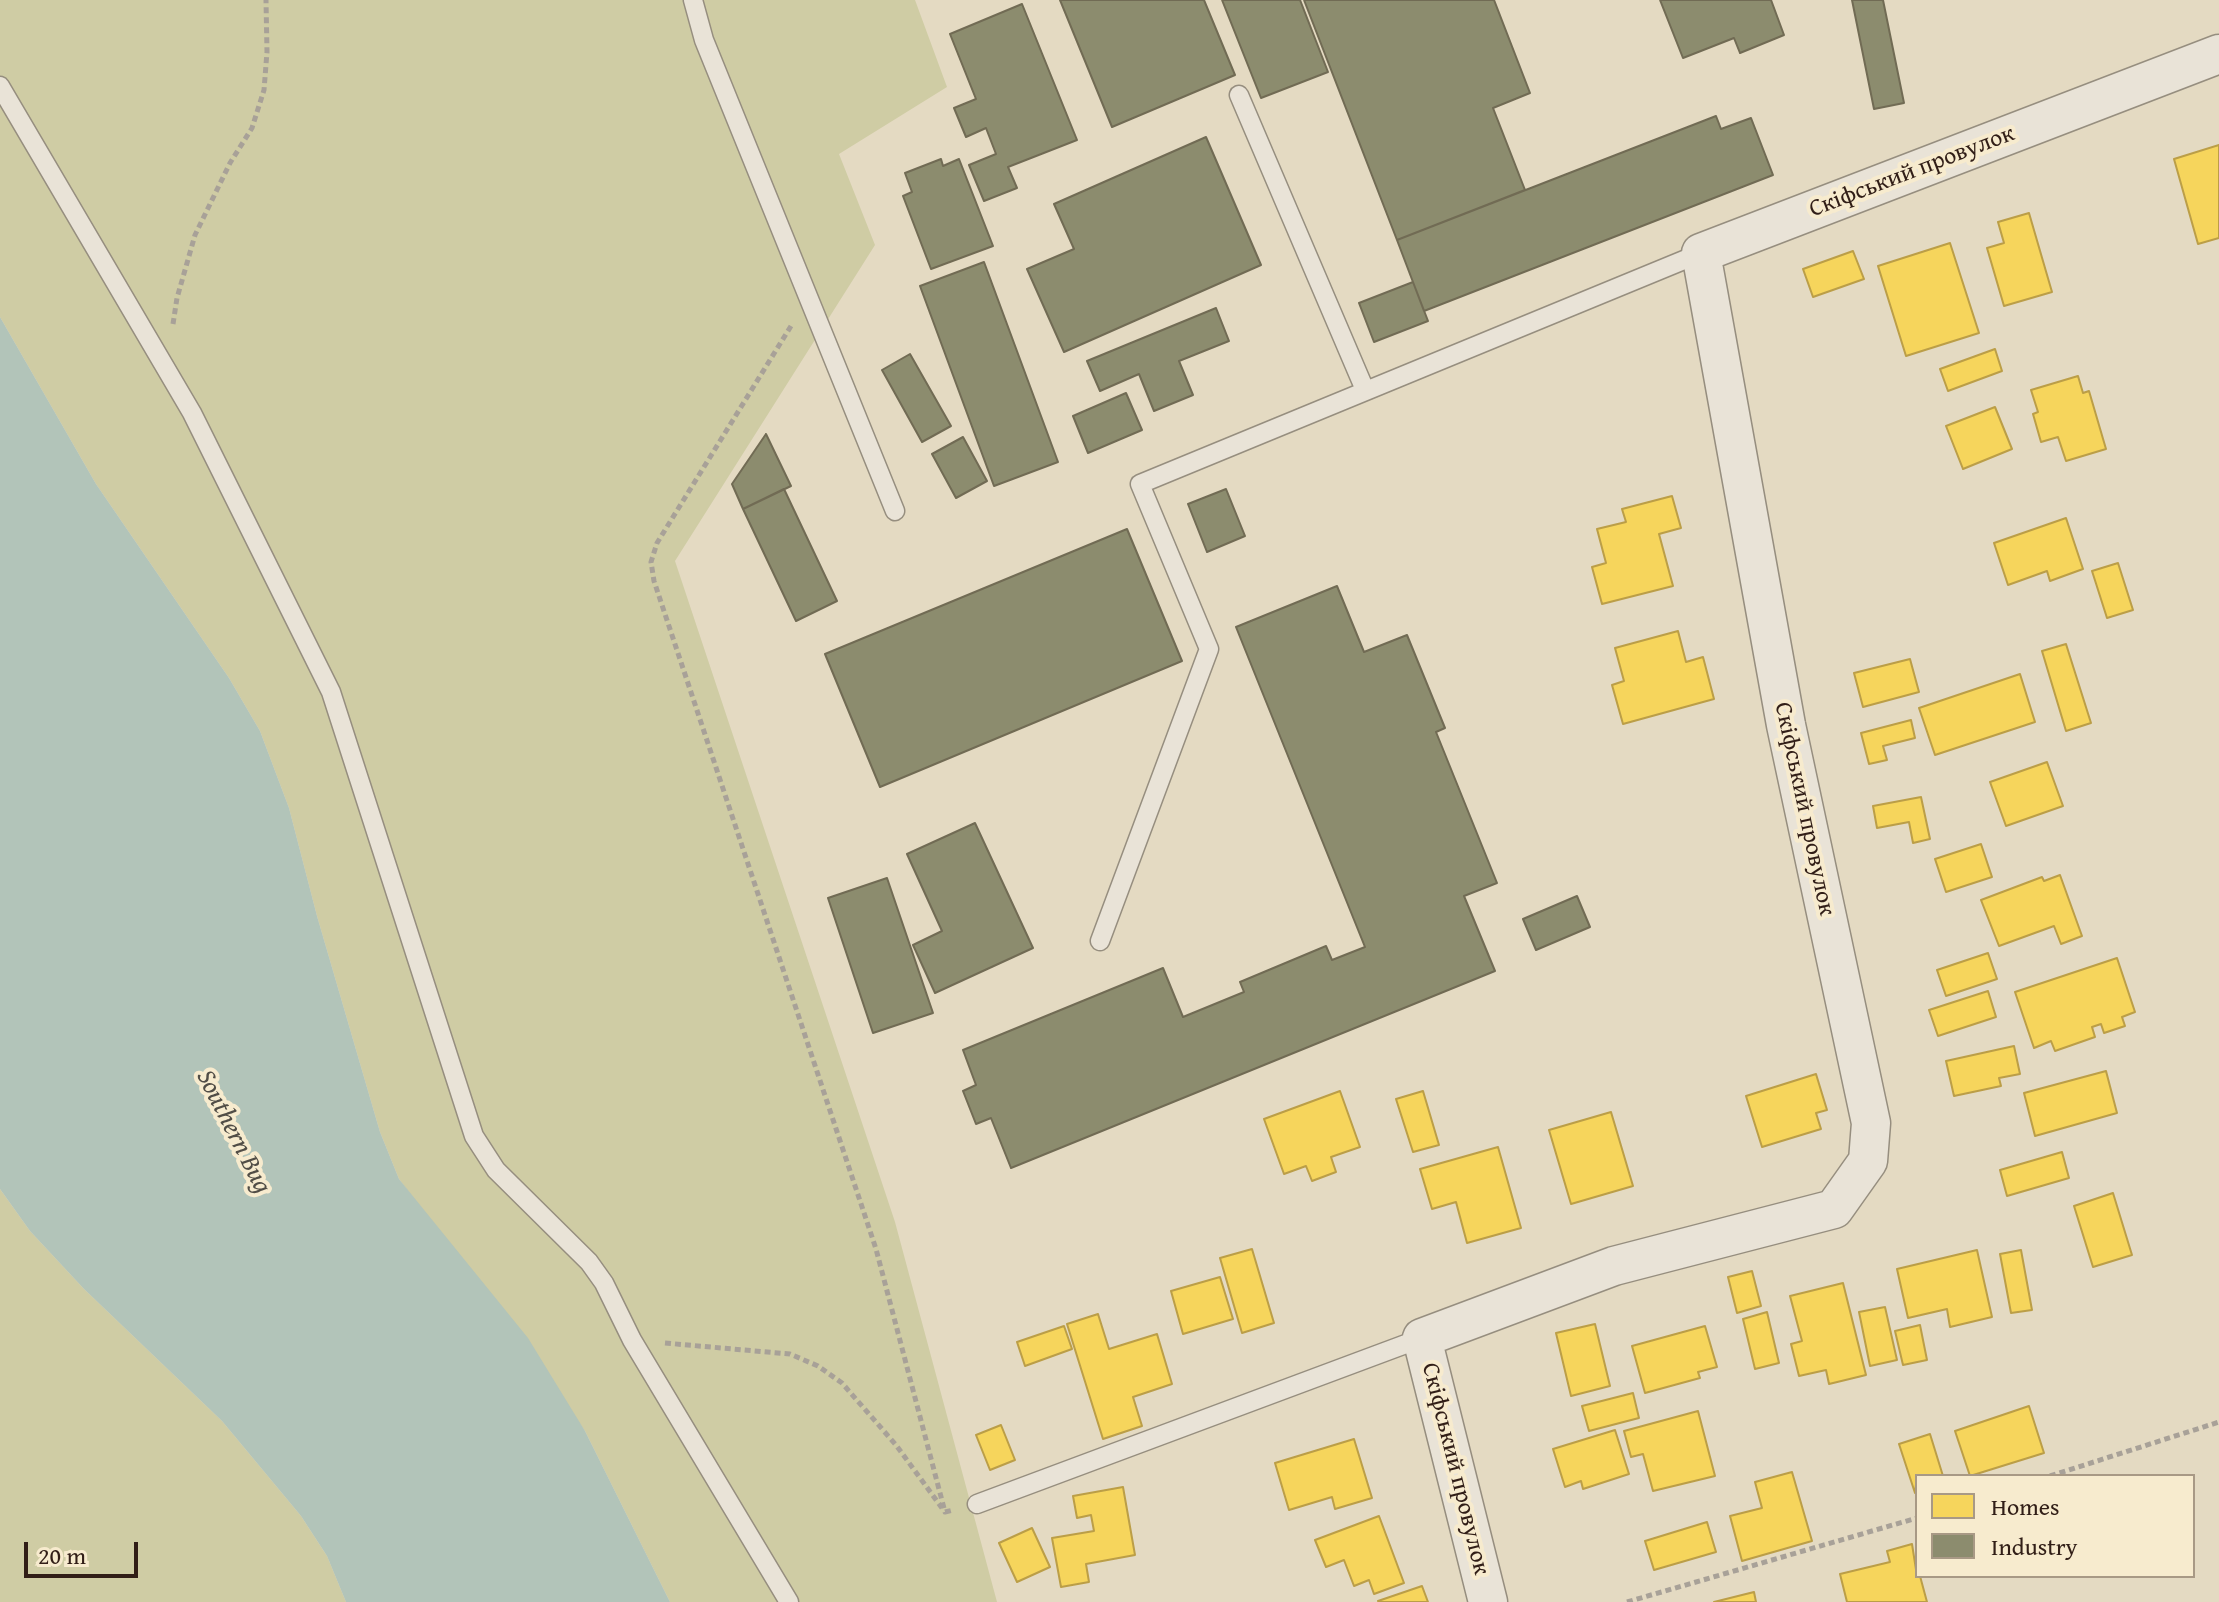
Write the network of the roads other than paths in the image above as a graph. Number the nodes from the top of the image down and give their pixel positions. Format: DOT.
graph roads {
  1 [pos="693,0"];
  2 [pos="2219,54"];
  3 [pos="0,86"];
  4 [pos="1239,95"];
  5 [pos="1701,253"];
  6 [pos="1365,390"];
  7 [pos="895,511"];
  8 [pos="1100,941"];
  9 [pos="1422,1338"];
  10 [pos="977,1504"];
  11 [pos="789,1602"];
  12 [pos="1488,1602"];
  1 -- 7 [label="lane"];
  2 -- 5 [label="street, Скіфський провулок"];
  3 -- 11 [label="lane"];
  4 -- 6 [label="lane"];
  5 -- 6 [label="lane"];
  5 -- 9 [label="street, Скіфський провулок"];
  6 -- 8 [label="lane"];
  9 -- 10 [label="lane"];
  9 -- 12 [label="street, Скіфський провулок"];
}
